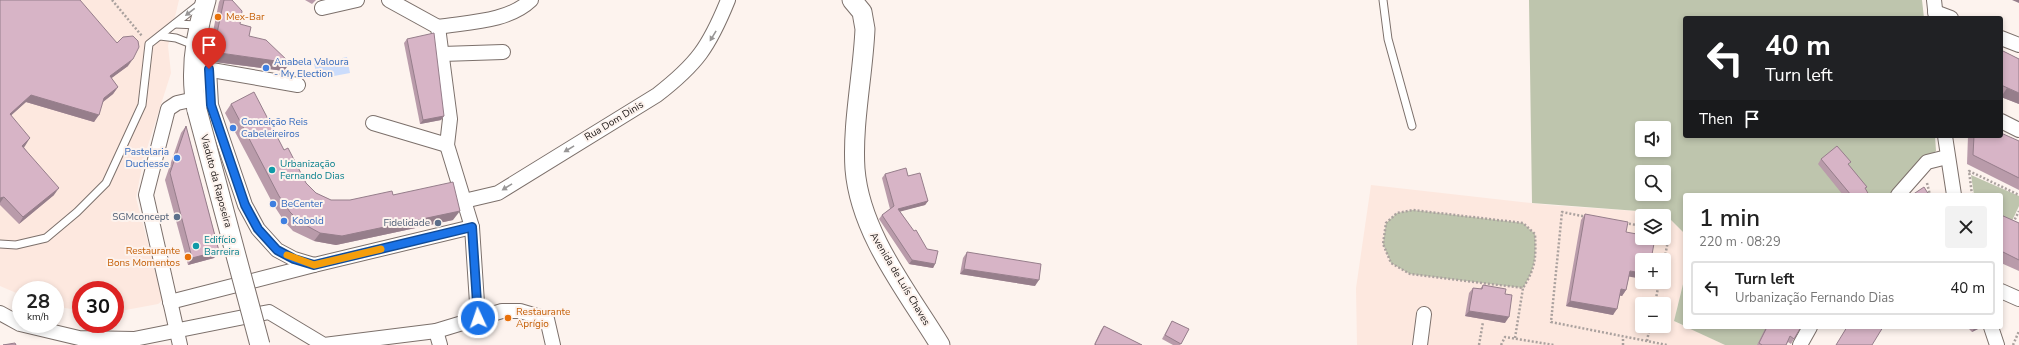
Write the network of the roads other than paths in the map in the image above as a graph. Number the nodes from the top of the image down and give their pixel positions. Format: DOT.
graph roads {
  1 [pos="206,0"];
  2 [pos="357,0"];
  3 [pos="389,0"];
  4 [pos="531,0"];
  5 [pos="728,0"];
  6 [pos="852,0"];
  7 [pos="1383,0"];
  8 [pos="322,8"];
  9 [pos="1935,10"];
  10 [pos="1947,16"];
  11 [pos="175,24"];
  12 [pos="199,25"];
  13 [pos="438,27"];
  14 [pos="160,36"];
  15 [pos="2003,39"];
  16 [pos="196,45"];
  17 [pos="2019,45"];
  18 [pos="503,52"];
  19 [pos="442,54"];
  20 [pos="201,68"];
  21 [pos="298,85"];
  22 [pos="196,104"];
  23 [pos="2003,122"];
  24 [pos="373,123"];
  25 [pos="1412,126"];
  26 [pos="2019,130"];
  27 [pos="1945,138"];
  28 [pos="448,145"];
  29 [pos="1947,157"];
  30 [pos="1900,193"];
  31 [pos="1954,193"];
  32 [pos="464,201"];
  33 [pos="472,227"];
  34 [pos="0,244"];
  35 [pos="314,265"];
  36 [pos="2003,292"];
  37 [pos="2019,299"];
  38 [pos="170,302"];
  39 [pos="0,314"];
  40 [pos="1424,314"];
  41 [pos="478,318"];
  42 [pos="1809,329"];
  43 [pos="1992,329"];
  44 [pos="176,330"];
  45 [pos="436,331"];
  46 [pos="180,345"];
  47 [pos="260,345"];
  48 [pos="324,345"];
  49 [pos="440,345"];
  50 [pos="553,345"];
  51 [pos="940,345"];
  52 [pos="1420,345"];
  53 [pos="1800,345"];
  54 [pos="1997,345"];
  1 -- 11 [label="lane, one-way"];
  1 -- 12 [label="main road, Viaduto da Raposeira"];
  2 -- 8 [label="street"];
  3 -- 13 [label="street"];
  4 -- 13 [label="street"];
  5 -- 32 [label="street, Rua Dom Dinis, one-way"];
  6 -- 51 [label="main road, Avenida de Luís Chaves"];
  7 -- 25 [label="lane"];
  9 -- 10 [label="street"];
  11 -- 12 [label="lane"];
  11 -- 14 [label="lane"];
  12 -- 16 [label="main road, Viaduto da Raposeira"];
  13 -- 19 [label="street"];
  14 -- 16 [label="lane"];
  14 -- 34 [label="lane"];
  15 -- 17 [label="street"];
  16 -- 20 [label="main road, Viaduto da Raposeira"];
  18 -- 19 [label="street"];
  19 -- 28 [label="street"];
  20 -- 21 [label="street"];
  20 -- 22 [label="main road, Viaduto da Raposeira"];
  20 -- 35 [label="street"];
  22 -- 38 [label="street"];
  22 -- 47 [label="main road, Viaduto da Raposeira, bridge"];
  23 -- 26 [label="street"];
  24 -- 28 [label="street"];
  27 -- 29 [label="street"];
  28 -- 32 [label="street"];
  29 -- 30 [label="street"];
  29 -- 31 [label="street"];
  32 -- 33 [label="street"];
  33 -- 35 [label="street"];
  33 -- 41 [label="street"];
  35 -- 38 [label="street"];
  36 -- 37 [label="street"];
  38 -- 44 [label="street"];
  39 -- 44 [label="street"];
  40 -- 52 [label="street"];
  41 -- 45 [label="street"];
  41 -- 50 [label="street"];
  42 -- 53 [label="street"];
  43 -- 54 [label="street"];
  44 -- 46 [label="street"];
  44 -- 48 [label="street"];
  45 -- 48 [label="street"];
  45 -- 49 [label="street"];
}
